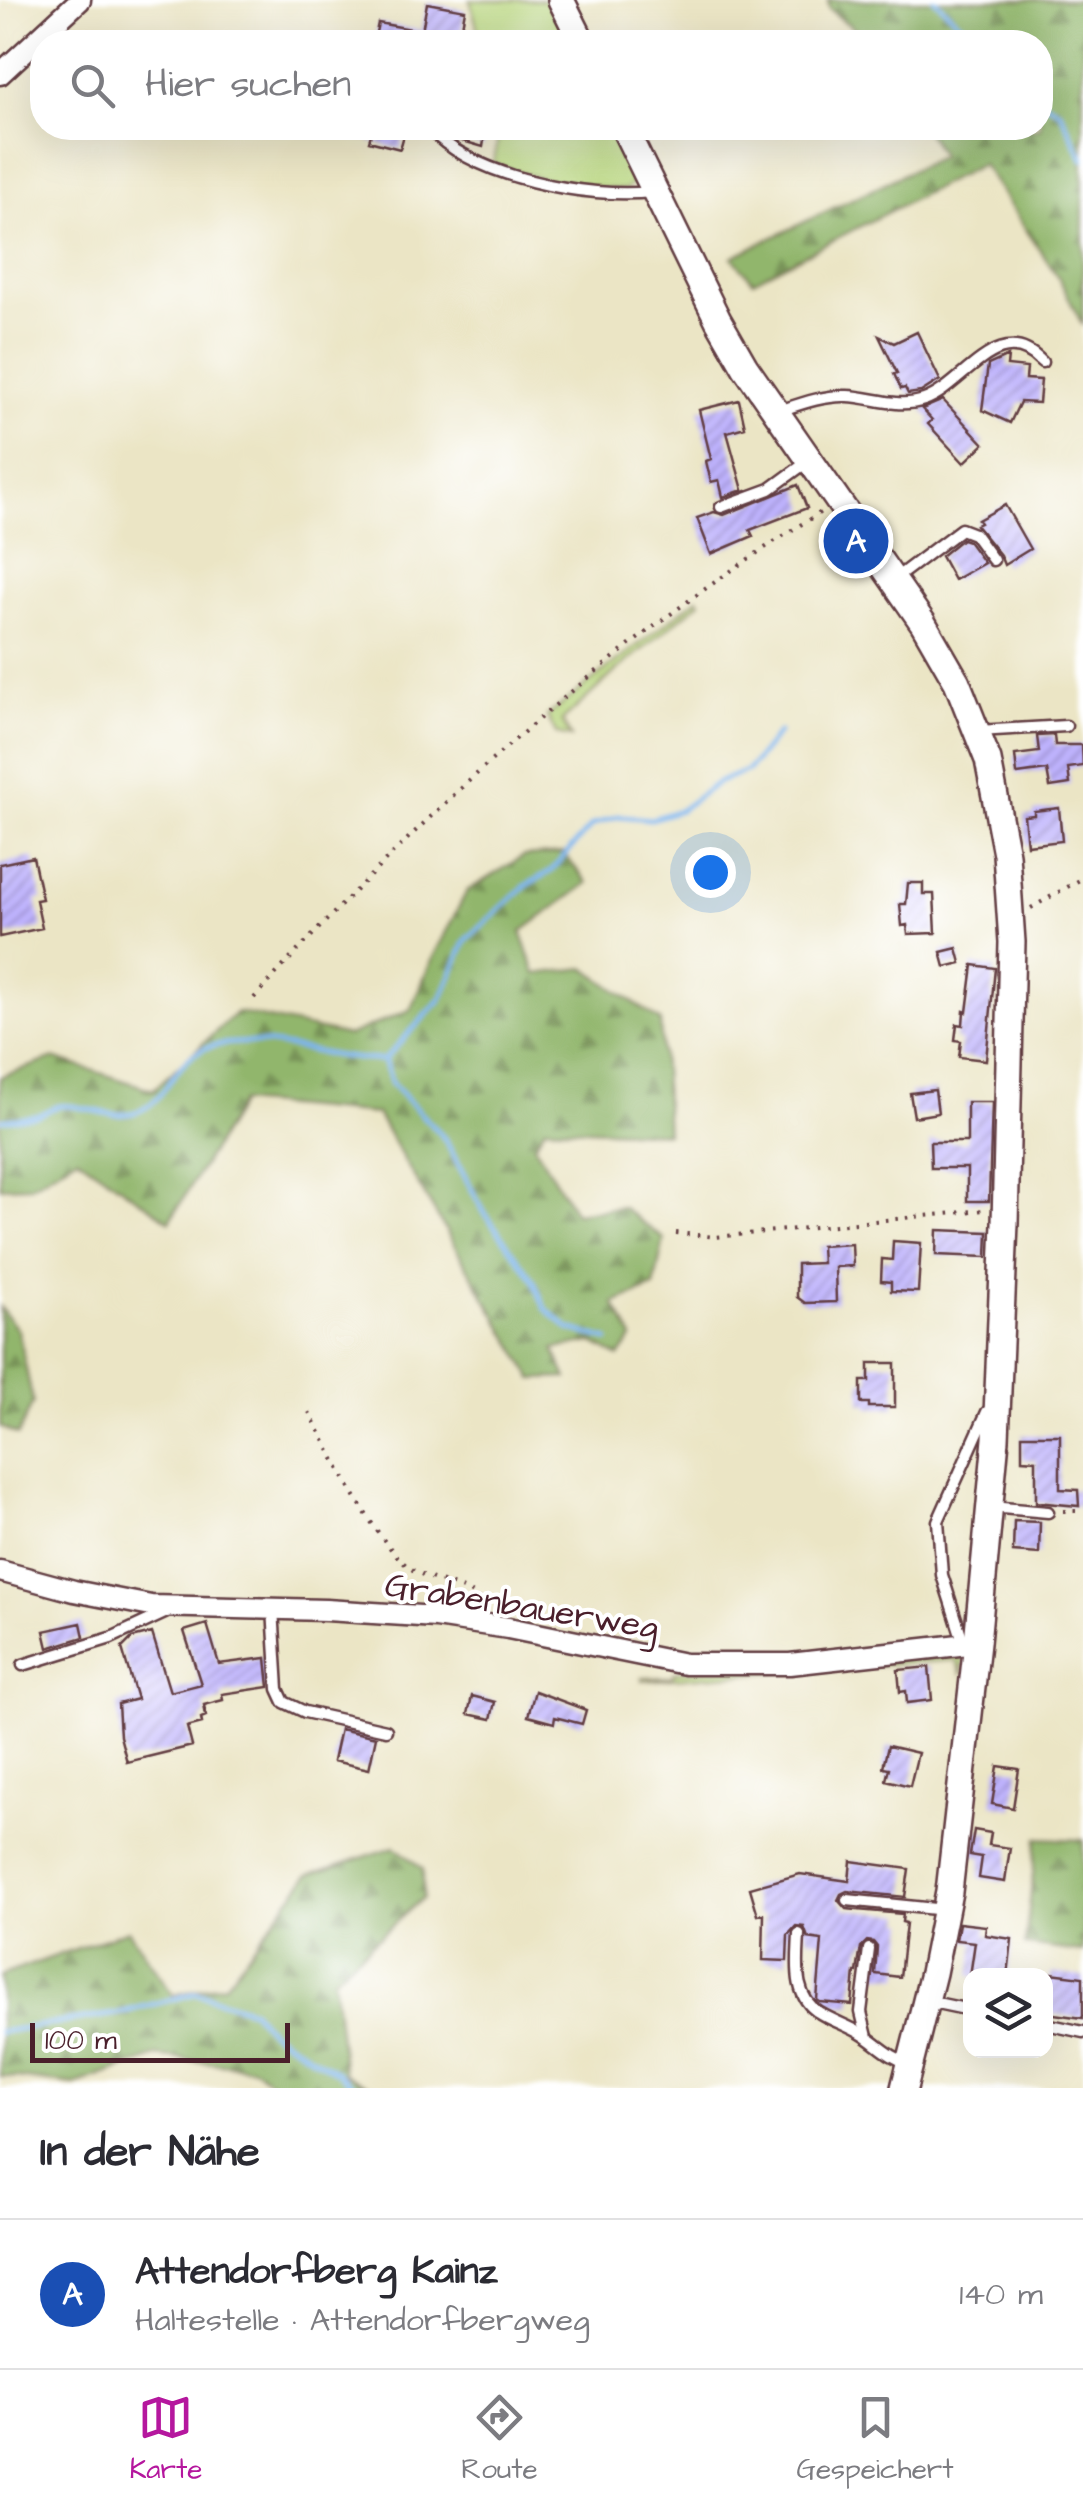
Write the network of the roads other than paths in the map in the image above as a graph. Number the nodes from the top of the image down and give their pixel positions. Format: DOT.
graph roads {
  1 [pos="80,0"];
  2 [pos="561,0"];
  3 [pos="48,30"];
  4 [pos="576,30"];
  5 [pos="30,46"];
  6 [pos="0,74"];
  7 [pos="443,140"];
  8 [pos="630,140"];
  9 [pos="655,192"];
  10 [pos="1042,362"];
  11 [pos="774,413"];
  12 [pos="808,461"];
  13 [pos="721,507"];
  14 [pos="993,560"];
  15 [pos="892,580"];
  16 [pos="1066,726"];
  17 [pos="978,730"];
  18 [pos="997,1405"];
  19 [pos="990,1508"];
  20 [pos="1048,1512"];
  21 [pos="0,1571"];
  22 [pos="177,1607"];
  23 [pos="272,1609"];
  24 [pos="971,1644"];
  25 [pos="23,1665"];
  26 [pos="386,1730"];
  27 [pos="847,1900"];
  28 [pos="946,1910"];
  29 [pos="799,1934"];
  30 [pos="869,1949"];
  31 [pos="926,2001"];
  32 [pos="963,2009"];
  33 [pos="1053,2026"];
  34 [pos="1083,2032"];
  35 [pos="867,2038"];
  36 [pos="907,2076"];
  1 -- 3 [label="street"];
  2 -- 4 [label="street"];
  5 -- 6 [label="street"];
  7 -- 9 [label="lane"];
  8 -- 9 [label="street"];
  9 -- 11 [label="street"];
  10 -- 11 [label="lane"];
  11 -- 12 [label="street"];
  12 -- 13 [label="lane"];
  12 -- 15 [label="street"];
  14 -- 15 [label="lane"];
  15 -- 17 [label="street"];
  16 -- 17 [label="lane"];
  17 -- 18 [label="street"];
  18 -- 19 [label="street"];
  18 -- 24 [label="lane"];
  19 -- 20 [label="lane"];
  19 -- 24 [label="street"];
  21 -- 22 [label="street, Grabenbauerweg"];
  22 -- 23 [label="street, Grabenbauerweg"];
  22 -- 25 [label="lane"];
  23 -- 24 [label="street, Grabenbauerweg"];
  23 -- 26 [label="lane"];
  24 -- 28 [label="street"];
  27 -- 28 [label="lane"];
  28 -- 31 [label="street"];
  29 -- 35 [label="lane"];
  30 -- 35 [label="lane"];
  31 -- 32 [label="lane"];
  31 -- 36 [label="street"];
  33 -- 34 [label="lane"];
  35 -- 36 [label="lane"];
}
